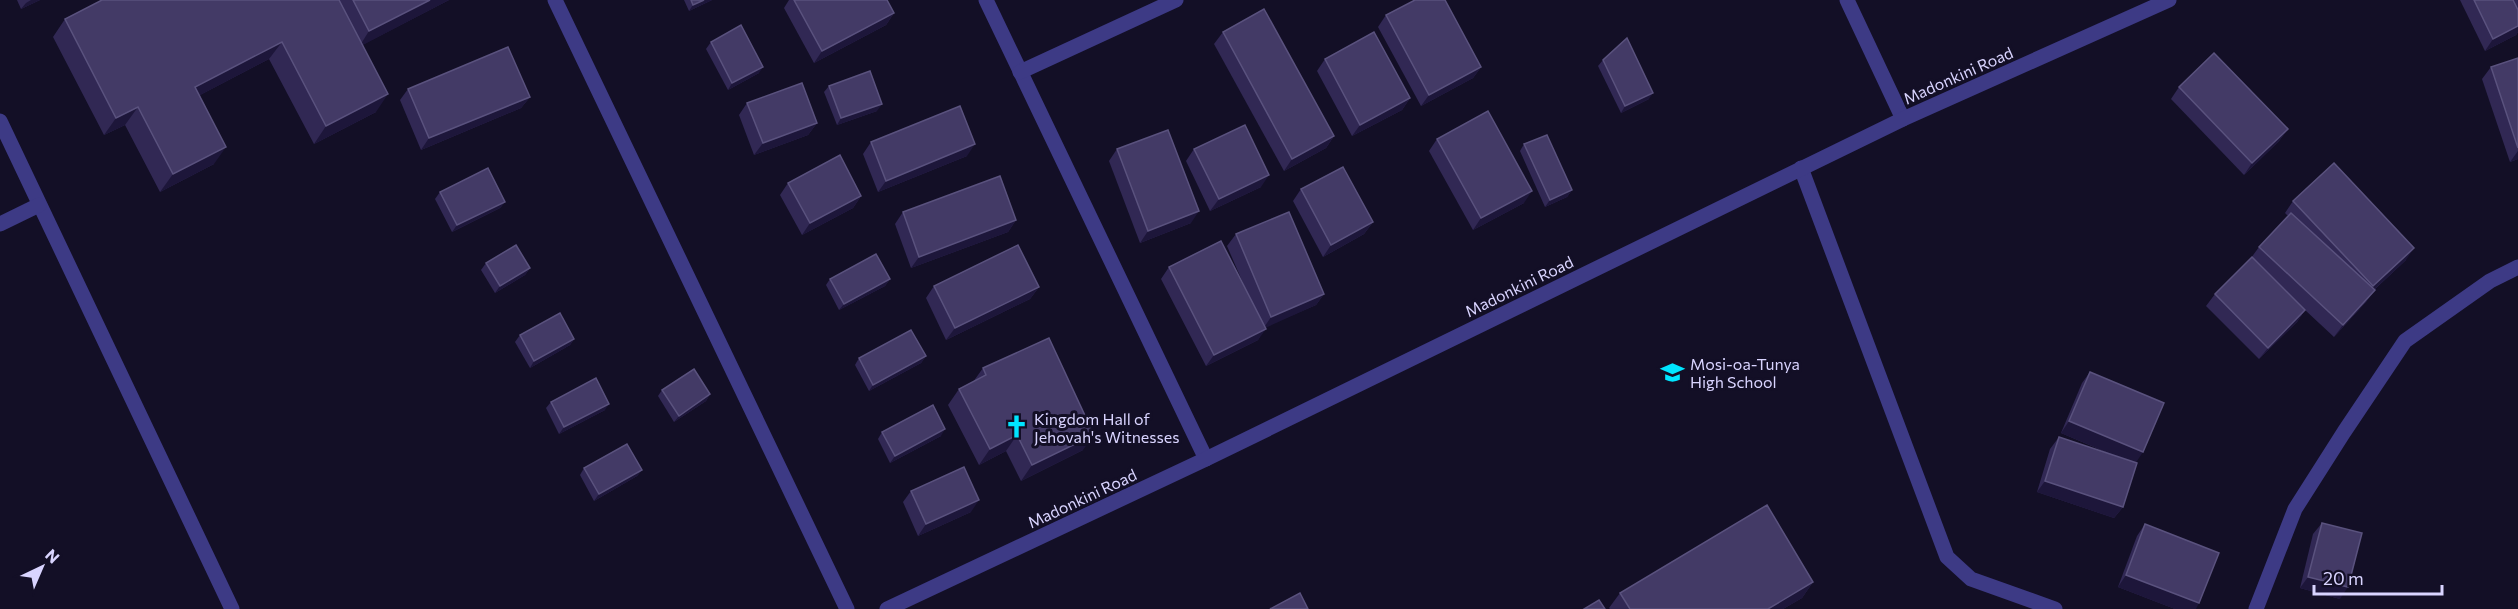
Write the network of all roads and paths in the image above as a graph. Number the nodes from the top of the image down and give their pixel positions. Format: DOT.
graph roads {
  1 [pos="555,0"];
  2 [pos="986,0"];
  3 [pos="1176,0"];
  4 [pos="1847,0"];
  5 [pos="2169,0"];
  6 [pos="1020,72"];
  7 [pos="1903,119"];
  8 [pos="0,121"];
  9 [pos="1801,168"];
  10 [pos="39,205"];
  11 [pos="0,224"];
  12 [pos="2518,267"];
  13 [pos="1206,459"];
  14 [pos="232,609"];
  15 [pos="847,609"];
  16 [pos="887,609"];
  17 [pos="2055,609"];
  18 [pos="2256,609"];
  1 -- 15 [label="street"];
  2 -- 6 [label="street"];
  3 -- 6 [label="street"];
  4 -- 7 [label="street"];
  5 -- 7 [label="street, Madonkini Road"];
  6 -- 13 [label="street"];
  7 -- 9 [label="street, Madonkini Road"];
  8 -- 10 [label="street"];
  9 -- 13 [label="street, Madonkini Road"];
  9 -- 17 [label="street"];
  10 -- 11 [label="street"];
  10 -- 14 [label="street"];
  12 -- 18 [label="street"];
  13 -- 16 [label="street, Madonkini Road"];
}
